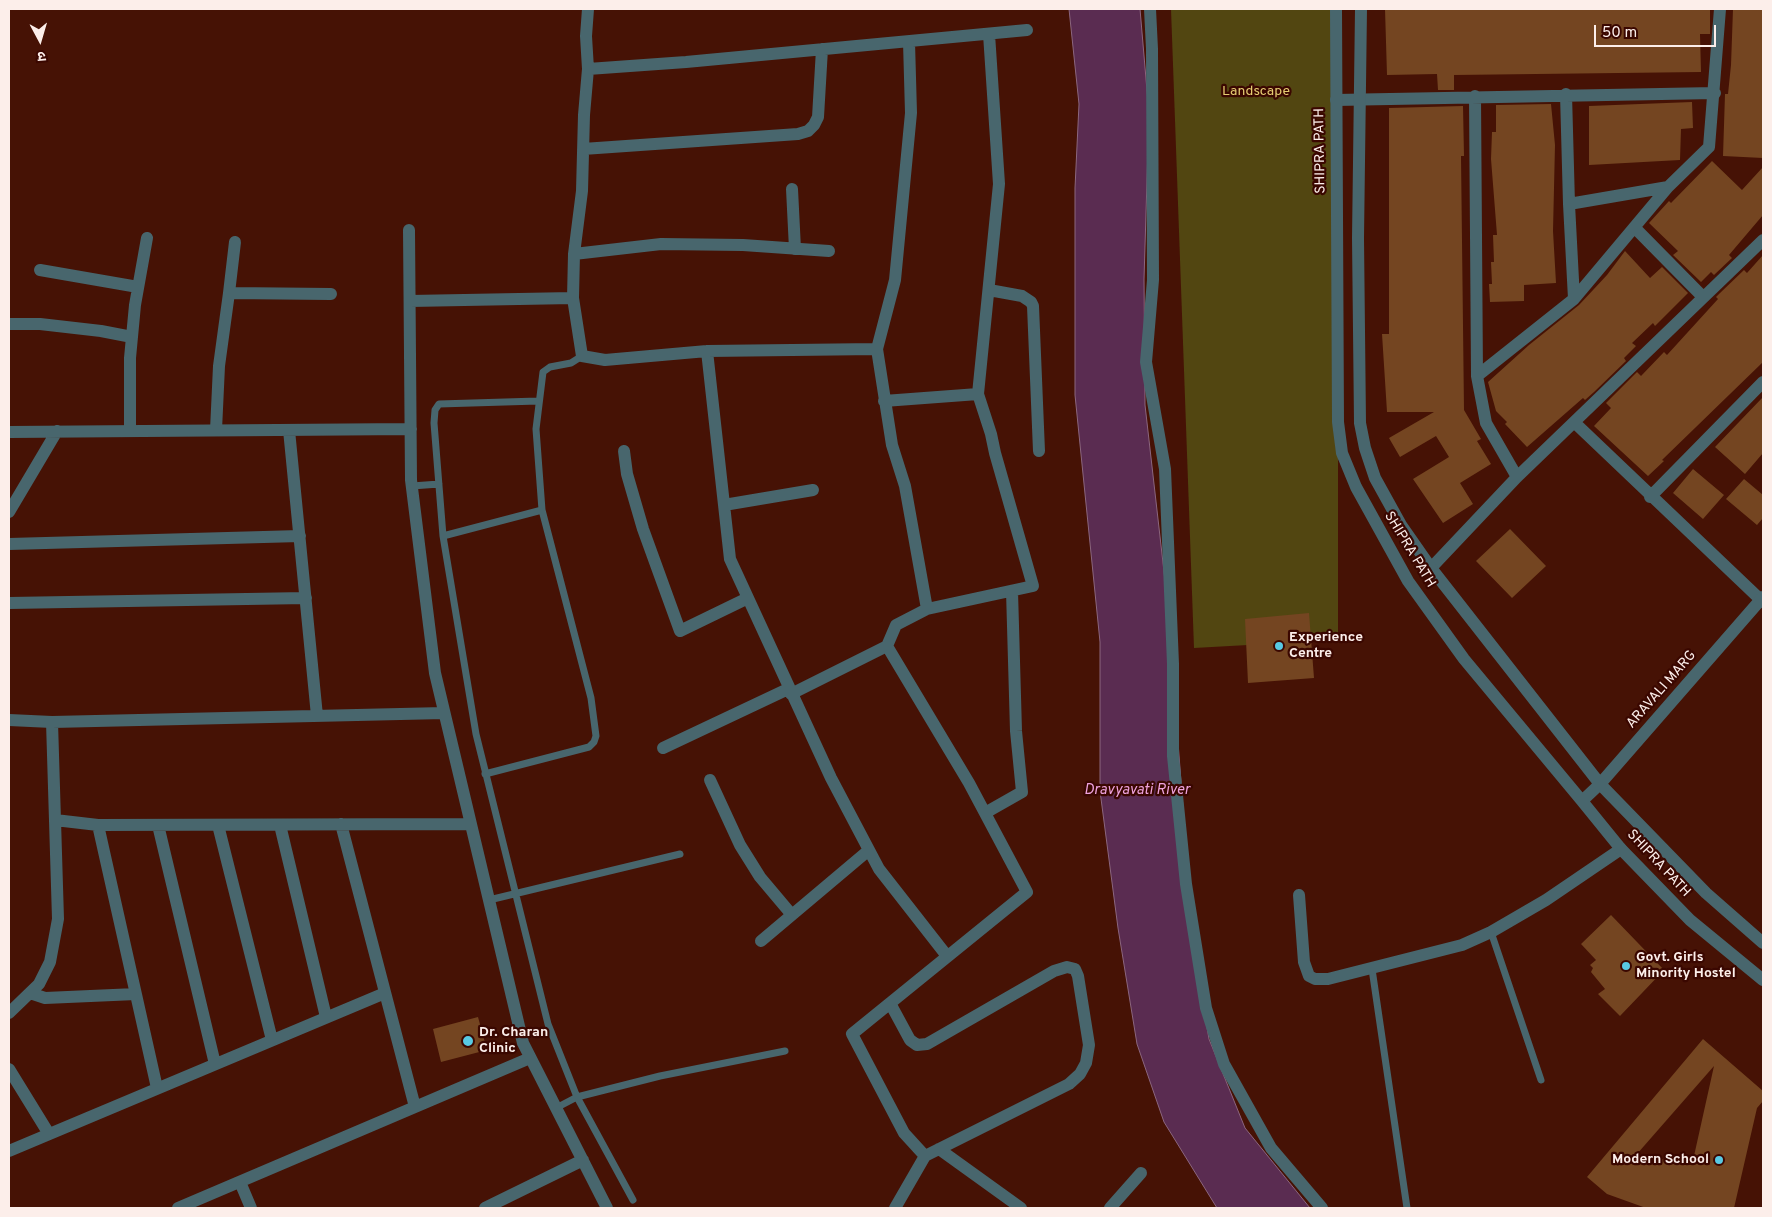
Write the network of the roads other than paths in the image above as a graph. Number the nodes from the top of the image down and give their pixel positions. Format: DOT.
graph roads {
  1 [pos="588,9"];
  2 [pos="1150,9"];
  3 [pos="1336,9"];
  4 [pos="1361,9"];
  5 [pos="1720,9"];
  6 [pos="1027,30"];
  7 [pos="989,34"];
  8 [pos="909,42"];
  9 [pos="822,49"];
  10 [pos="588,69"];
  11 [pos="1715,93"];
  12 [pos="1566,94"];
  13 [pos="1476,96"];
  14 [pos="1361,98"];
  15 [pos="1336,100"];
  16 [pos="583,150"];
  17 [pos="1668,187"];
  18 [pos="792,189"];
  19 [pos="1569,204"];
  20 [pos="1635,228"];
  21 [pos="409,230"];
  22 [pos="147,238"];
  23 [pos="1763,240"];
  24 [pos="235,242"];
  25 [pos="795,249"];
  26 [pos="829,251"];
  27 [pos="574,254"];
  28 [pos="40,270"];
  29 [pos="138,287"];
  30 [pos="989,290"];
  31 [pos="229,293"];
  32 [pos="331,294"];
  33 [pos="1703,297"];
  34 [pos="573,298"];
  35 [pos="1574,299"];
  36 [pos="410,301"];
  37 [pos="9,324"];
  38 [pos="132,337"];
  39 [pos="877,349"];
  40 [pos="707,351"];
  41 [pos="582,356"];
  42 [pos="1477,376"];
  43 [pos="1763,382"];
  44 [pos="978,394"];
  45 [pos="538,401"];
  46 [pos="884,401"];
  47 [pos="1575,423"];
  48 [pos="216,430"];
  49 [pos="288,430"];
  50 [pos="411,430"];
  51 [pos="56,431"];
  52 [pos="130,431"];
  53 [pos="9,432"];
  54 [pos="624,451"];
  55 [pos="1039,451"];
  56 [pos="1518,476"];
  57 [pos="439,484"];
  58 [pos="412,486"];
  59 [pos="812,490"];
  60 [pos="1650,497"];
  61 [pos="724,505"];
  62 [pos="542,510"];
  63 [pos="9,512"];
  64 [pos="300,536"];
  65 [pos="443,536"];
  66 [pos="9,544"];
  67 [pos="1431,568"];
  68 [pos="1012,591"];
  69 [pos="306,598"];
  70 [pos="748,598"];
  71 [pos="1762,599"];
  72 [pos="9,603"];
  73 [pos="927,608"];
  74 [pos="887,646"];
  75 [pos="790,691"];
  76 [pos="444,713"];
  77 [pos="317,716"];
  78 [pos="9,720"];
  79 [pos="52,722"];
  80 [pos="663,748"];
  81 [pos="485,774"];
  82 [pos="710,780"];
  83 [pos="1600,784"];
  84 [pos="1582,801"];
  85 [pos="985,813"];
  86 [pos="55,820"];
  87 [pos="340,824"];
  88 [pos="471,824"];
  89 [pos="98,825"];
  90 [pos="158,825"];
  91 [pos="218,825"];
  92 [pos="280,825"];
  93 [pos="1621,849"];
  94 [pos="869,850"];
  95 [pos="680,854"];
  96 [pos="516,895"];
  97 [pos="1299,895"];
  98 [pos="489,900"];
  99 [pos="792,915"];
  100 [pos="1491,932"];
  101 [pos="761,941"];
  102 [pos="1763,943"];
  103 [pos="947,956"];
  104 [pos="1372,969"];
  105 [pos="1763,980"];
  106 [pos="30,993"];
  107 [pos="385,993"];
  108 [pos="136,994"];
  109 [pos="890,1003"];
  110 [pos="9,1013"];
  111 [pos="326,1017"];
  112 [pos="272,1040"];
  113 [pos="785,1051"];
  114 [pos="530,1058"];
  115 [pos="215,1064"];
  116 [pos="9,1069"];
  117 [pos="1541,1080"];
  118 [pos="157,1088"];
  119 [pos="577,1097"];
  120 [pos="415,1107"];
  121 [pos="556,1108"];
  122 [pos="49,1134"];
  123 [pos="939,1149"];
  124 [pos="9,1151"];
  125 [pos="925,1156"];
  126 [pos="583,1160"];
  127 [pos="1141,1173"];
  128 [pos="240,1182"];
  129 [pos="633,1200"];
  130 [pos="1017,1207"];
  131 [pos="178,1208"];
  132 [pos="252,1208"];
  133 [pos="485,1208"];
  134 [pos="607,1208"];
  135 [pos="895,1208"];
  136 [pos="1110,1208"];
  137 [pos="1322,1208"];
  138 [pos="1407,1208"];
  1 -- 10 [label="street"];
  2 -- 137 [label="street"];
  3 -- 15 [label="street, SHIPRA PATH"];
  4 -- 14 [label="street, SHIPRA PATH"];
  5 -- 11 [label="street"];
  6 -- 7 [label="street"];
  7 -- 8 [label="street"];
  7 -- 30 [label="street"];
  8 -- 9 [label="street"];
  8 -- 39 [label="street"];
  9 -- 10 [label="street"];
  9 -- 16 [label="street"];
  10 -- 16 [label="street"];
  11 -- 12 [label="street"];
  11 -- 17 [label="street"];
  12 -- 13 [label="street"];
  12 -- 19 [label="street"];
  13 -- 14 [label="street"];
  13 -- 42 [label="street"];
  14 -- 15 [label="street"];
  14 -- 67 [label="street, SHIPRA PATH"];
  15 -- 84 [label="street, SHIPRA PATH"];
  16 -- 27 [label="street"];
  17 -- 19 [label="street"];
  17 -- 20 [label="street"];
  18 -- 25 [label="street"];
  19 -- 35 [label="street"];
  20 -- 33 [label="street"];
  20 -- 35 [label="street"];
  21 -- 36 [label="street"];
  22 -- 29 [label="street"];
  23 -- 33 [label="street"];
  24 -- 31 [label="street"];
  25 -- 26 [label="street"];
  25 -- 27 [label="street"];
  27 -- 34 [label="street"];
  28 -- 29 [label="street"];
  29 -- 38 [label="street"];
  30 -- 44 [label="street"];
  30 -- 55 [label="street"];
  31 -- 32 [label="street"];
  31 -- 48 [label="street"];
  33 -- 47 [label="street"];
  34 -- 36 [label="street"];
  34 -- 41 [label="street"];
  35 -- 42 [label="street"];
  36 -- 50 [label="street"];
  37 -- 38 [label="street"];
  38 -- 52 [label="street"];
  39 -- 40 [label="street"];
  39 -- 46 [label="street"];
  40 -- 41 [label="street"];
  40 -- 61 [label="street"];
  41 -- 45 [label="lane"];
  42 -- 56 [label="street"];
  43 -- 60 [label="street"];
  44 -- 46 [label="street"];
  44 -- 68 [label="street"];
  45 -- 57 [label="lane"];
  45 -- 62 [label="lane"];
  46 -- 73 [label="street"];
  47 -- 56 [label="street"];
  47 -- 60 [label="street"];
  48 -- 49 [label="street"];
  48 -- 52 [label="street"];
  49 -- 50 [label="street"];
  49 -- 64 [label="street"];
  50 -- 58 [label="street"];
  51 -- 52 [label="street"];
  51 -- 53 [label="street"];
  51 -- 63 [label="street"];
  54 -- 70 [label="street"];
  56 -- 67 [label="street"];
  57 -- 58 [label="lane"];
  57 -- 65 [label="lane"];
  58 -- 76 [label="street"];
  59 -- 61 [label="street"];
  60 -- 71 [label="street"];
  61 -- 70 [label="street"];
  62 -- 65 [label="lane"];
  62 -- 81 [label="lane"];
  64 -- 66 [label="street"];
  64 -- 69 [label="street"];
  65 -- 81 [label="lane"];
  67 -- 83 [label="street, SHIPRA PATH"];
  68 -- 73 [label="street"];
  68 -- 85 [label="street"];
  69 -- 72 [label="street"];
  69 -- 77 [label="street"];
  70 -- 75 [label="street"];
  71 -- 83 [label="street, ARAVALI MARG"];
  73 -- 74 [label="street"];
  74 -- 75 [label="street"];
  74 -- 85 [label="street"];
  75 -- 80 [label="street"];
  75 -- 94 [label="street"];
  76 -- 77 [label="street"];
  76 -- 88 [label="street"];
  77 -- 79 [label="street"];
  78 -- 79 [label="street"];
  79 -- 86 [label="street"];
  81 -- 96 [label="lane"];
  82 -- 99 [label="street"];
  83 -- 84 [label="street, ARAVALI MARG"];
  83 -- 102 [label="street, SHIPRA PATH"];
  84 -- 93 [label="street, SHIPRA PATH"];
  85 -- 103 [label="street"];
  86 -- 89 [label="street"];
  86 -- 106 [label="street"];
  87 -- 88 [label="street"];
  87 -- 92 [label="street"];
  87 -- 107 [label="street"];
  88 -- 98 [label="street"];
  89 -- 90 [label="street"];
  89 -- 108 [label="street"];
  90 -- 91 [label="street"];
  90 -- 115 [label="street"];
  91 -- 92 [label="street"];
  91 -- 112 [label="street"];
  92 -- 111 [label="street"];
  93 -- 100 [label="street"];
  93 -- 105 [label="street, SHIPRA PATH"];
  94 -- 99 [label="street"];
  94 -- 103 [label="street"];
  95 -- 96 [label="lane"];
  96 -- 98 [label="lane"];
  96 -- 119 [label="lane"];
  97 -- 104 [label="street"];
  98 -- 114 [label="street"];
  99 -- 101 [label="street"];
  100 -- 104 [label="street"];
  100 -- 117 [label="lane"];
  103 -- 109 [label="street"];
  104 -- 138 [label="lane"];
  106 -- 108 [label="street"];
  106 -- 110 [label="street"];
  107 -- 111 [label="street"];
  107 -- 120 [label="street"];
  108 -- 118 [label="street"];
  109 -- 123 [label="street"];
  109 -- 125 [label="street"];
  111 -- 112 [label="street"];
  112 -- 115 [label="street"];
  113 -- 119 [label="lane"];
  114 -- 120 [label="street"];
  114 -- 121 [label="street"];
  115 -- 118 [label="street"];
  116 -- 122 [label="street"];
  118 -- 122 [label="street"];
  119 -- 121 [label="lane"];
  119 -- 129 [label="lane"];
  120 -- 128 [label="street"];
  121 -- 126 [label="street"];
  122 -- 124 [label="street"];
  123 -- 125 [label="street"];
  123 -- 130 [label="street"];
  125 -- 135 [label="street"];
  126 -- 133 [label="street"];
  126 -- 134 [label="street"];
  127 -- 136 [label="street"];
  128 -- 131 [label="street"];
  128 -- 132 [label="street"];
}
